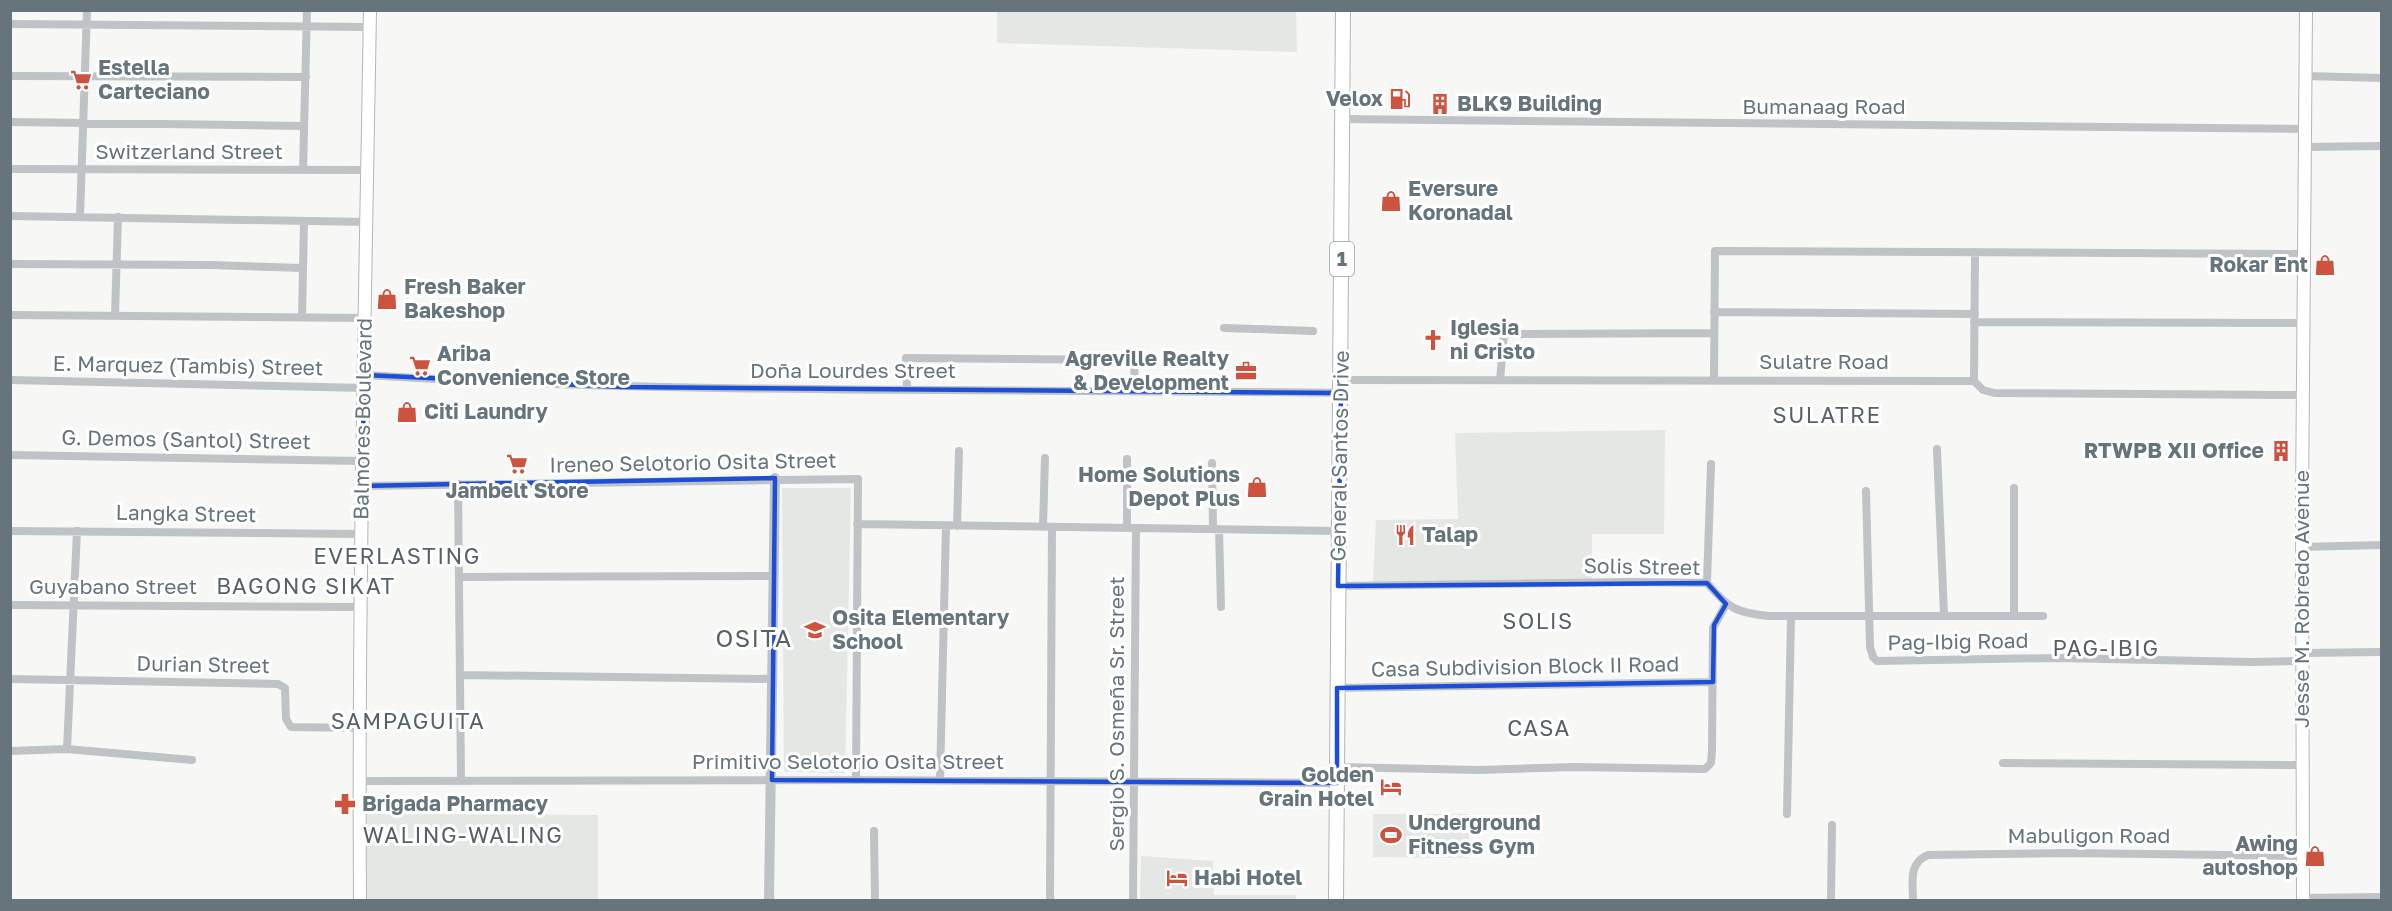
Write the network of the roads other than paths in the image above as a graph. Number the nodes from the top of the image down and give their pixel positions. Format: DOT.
graph roads {
  1 [pos="87,10"];
  2 [pos="307,10"];
  3 [pos="370,10"];
  4 [pos="1343,10"];
  5 [pos="2306,10"];
  6 [pos="10,24"];
  7 [pos="86,24"];
  8 [pos="307,26"];
  9 [pos="370,27"];
  10 [pos="10,76"];
  11 [pos="85,76"];
  12 [pos="2305,76"];
  13 [pos="306,77"];
  14 [pos="2382,78"];
  15 [pos="1342,119"];
  16 [pos="10,122"];
  17 [pos="83,123"];
  18 [pos="304,126"];
  19 [pos="2305,129"];
  20 [pos="2382,146"];
  21 [pos="2305,147"];
  22 [pos="10,169"];
  23 [pos="82,169"];
  24 [pos="303,170"];
  25 [pos="367,170"];
  26 [pos="10,216"];
  27 [pos="80,217"];
  28 [pos="118,217"];
  29 [pos="303,221"];
  30 [pos="367,222"];
  31 [pos="1975,252"];
  32 [pos="2304,254"];
  33 [pos="10,264"];
  34 [pos="116,264"];
  35 [pos="303,268"];
  36 [pos="1714,312"];
  37 [pos="10,315"];
  38 [pos="115,316"];
  39 [pos="302,318"];
  40 [pos="366,318"];
  41 [pos="1974,318"];
  42 [pos="2303,323"];
  43 [pos="1224,328"];
  44 [pos="1313,331"];
  45 [pos="1714,333"];
  46 [pos="365,375"];
  47 [pos="10,380"];
  48 [pos="1500,380"];
  49 [pos="1714,380"];
  50 [pos="1974,381"];
  51 [pos="1341,386"];
  52 [pos="365,388"];
  53 [pos="907,389"];
  54 [pos="1135,391"];
  55 [pos="2302,395"];
  56 [pos="1937,449"];
  57 [pos="959,451"];
  58 [pos="10,455"];
  59 [pos="1045,458"];
  60 [pos="1127,459"];
  61 [pos="362,461"];
  62 [pos="1212,463"];
  63 [pos="1711,464"];
  64 [pos="775,478"];
  65 [pos="458,484"];
  66 [pos="361,486"];
  67 [pos="2014,488"];
  68 [pos="1866,491"];
  69 [pos="857,524"];
  70 [pos="946,525"];
  71 [pos="957,526"];
  72 [pos="1048,527"];
  73 [pos="1132,528"];
  74 [pos="1216,529"];
  75 [pos="10,531"];
  76 [pos="77,531"];
  77 [pos="1338,531"];
  78 [pos="361,534"];
  79 [pos="2382,545"];
  80 [pos="2301,547"];
  81 [pos="774,576"];
  82 [pos="459,577"];
  83 [pos="1707,583"];
  84 [pos="1338,586"];
  85 [pos="1726,604"];
  86 [pos="10,605"];
  87 [pos="73,606"];
  88 [pos="360,607"];
  89 [pos="1221,607"];
  90 [pos="1944,615"];
  91 [pos="1870,616"];
  92 [pos="2014,616"];
  93 [pos="2043,616"];
  94 [pos="1791,617"];
  95 [pos="2382,652"];
  96 [pos="2302,657"];
  97 [pos="460,675"];
  98 [pos="773,679"];
  99 [pos="10,680"];
  100 [pos="70,681"];
  101 [pos="1713,682"];
  102 [pos="1337,688"];
  103 [pos="359,728"];
  104 [pos="67,749"];
  105 [pos="10,751"];
  106 [pos="192,759"];
  107 [pos="2003,763"];
  108 [pos="2302,765"];
  109 [pos="1337,767"];
  110 [pos="772,780"];
  111 [pos="856,780"];
  112 [pos="940,780"];
  113 [pos="360,781"];
  114 [pos="461,781"];
  115 [pos="1051,781"];
  116 [pos="1134,781"];
  117 [pos="1337,783"];
  118 [pos="1787,814"];
  119 [pos="1832,825"];
  120 [pos="874,831"];
  121 [pos="2302,856"];
  122 [pos="2382,897"];
  123 [pos="2303,899"];
  124 [pos="360,900"];
  125 [pos="769,900"];
  126 [pos="875,900"];
  127 [pos="1050,900"];
  128 [pos="1134,900"];
  129 [pos="1336,900"];
  130 [pos="1831,900"];
  131 [pos="1913,900"];
  1 -- 7 [label="street"];
  2 -- 8 [label="street"];
  3 -- 9 [label="main road, Balmores Boulevard"];
  4 -- 15 [label="highway, General Santos Drive / 1"];
  5 -- 12 [label="main road, Jesse M. Robredo Avenue"];
  6 -- 7 [label="street"];
  7 -- 8 [label="street"];
  7 -- 11 [label="street"];
  8 -- 9 [label="street"];
  8 -- 13 [label="street"];
  9 -- 25 [label="main road, Balmores Boulevard"];
  10 -- 11 [label="street"];
  11 -- 13 [label="street"];
  11 -- 17 [label="street"];
  12 -- 14 [label="street"];
  12 -- 19 [label="main road, Jesse M. Robredo Avenue"];
  13 -- 18 [label="street"];
  15 -- 19 [label="street, Bumanaag Road"];
  15 -- 51 [label="highway, General Santos Drive / 1"];
  16 -- 17 [label="street"];
  17 -- 18 [label="street"];
  17 -- 23 [label="street"];
  18 -- 24 [label="street"];
  19 -- 21 [label="main road, Jesse M. Robredo Avenue"];
  20 -- 21 [label="street"];
  21 -- 32 [label="main road, Jesse M. Robredo Avenue"];
  22 -- 23 [label="street, Switzerland Street"];
  23 -- 24 [label="street, Switzerland Street"];
  23 -- 27 [label="street"];
  24 -- 25 [label="street, Switzerland Street"];
  25 -- 30 [label="main road, Balmores Boulevard"];
  26 -- 27 [label="street"];
  27 -- 28 [label="street"];
  28 -- 29 [label="street"];
  28 -- 34 [label="street"];
  29 -- 30 [label="street"];
  29 -- 35 [label="street"];
  30 -- 40 [label="main road, Balmores Boulevard"];
  31 -- 32 [label="street"];
  31 -- 36 [label="street"];
  31 -- 41 [label="street"];
  32 -- 42 [label="main road, Jesse M. Robredo Avenue"];
  33 -- 34 [label="street"];
  34 -- 35 [label="street"];
  34 -- 38 [label="street"];
  35 -- 39 [label="street"];
  36 -- 41 [label="street"];
  36 -- 45 [label="street"];
  37 -- 38 [label="street"];
  38 -- 39 [label="street"];
  39 -- 40 [label="street"];
  40 -- 46 [label="main road, Balmores Boulevard"];
  41 -- 42 [label="street"];
  41 -- 50 [label="street"];
  42 -- 55 [label="main road, Jesse M. Robredo Avenue"];
  43 -- 44 [label="street"];
  45 -- 48 [label="street"];
  45 -- 49 [label="street"];
  46 -- 52 [label="main road, Balmores Boulevard"];
  46 -- 53 [label="street, Doña Lourdes Street"];
  47 -- 52 [label="street, E. Marquez (Tambis) Street"];
  48 -- 49 [label="street, Sulatre Road"];
  48 -- 51 [label="street, Sulatre Road"];
  49 -- 50 [label="street, Sulatre Road"];
  50 -- 55 [label="street, Sulatre Road"];
  51 -- 54 [label="street, Doña Lourdes Street"];
  51 -- 77 [label="highway, General Santos Drive / 1"];
  52 -- 61 [label="main road, Balmores Boulevard"];
  53 -- 54 [label="street, Doña Lourdes Street"];
  53 -- 54 [label="street"];
  55 -- 80 [label="main road, Jesse M. Robredo Avenue"];
  56 -- 90 [label="street"];
  57 -- 71 [label="street"];
  58 -- 61 [label="street, G. Demos (Santol) Street"];
  59 -- 72 [label="street"];
  60 -- 73 [label="street, Sergio S. Osmeña Sr. Street"];
  61 -- 66 [label="main road, Balmores Boulevard"];
  62 -- 74 [label="street"];
  63 -- 83 [label="street"];
  64 -- 65 [label="street, Ireneo Selotorio Osita Street"];
  64 -- 69 [label="street, Ireneo Selotorio Osita Street"];
  64 -- 81 [label="street"];
  65 -- 66 [label="street, Ireneo Selotorio Osita Street"];
  65 -- 82 [label="street"];
  66 -- 78 [label="main road, Balmores Boulevard"];
  67 -- 92 [label="street"];
  68 -- 91 [label="street, Pag-Ibig Road"];
  69 -- 70 [label="street"];
  69 -- 111 [label="street"];
  70 -- 71 [label="street"];
  70 -- 112 [label="street"];
  71 -- 72 [label="street"];
  72 -- 73 [label="street"];
  72 -- 115 [label="street"];
  73 -- 74 [label="street"];
  73 -- 116 [label="street, Sergio S. Osmeña Sr. Street"];
  74 -- 77 [label="street"];
  74 -- 89 [label="street"];
  75 -- 76 [label="street, Langka Street"];
  76 -- 78 [label="street, Langka Street"];
  76 -- 87 [label="street"];
  77 -- 84 [label="highway, General Santos Drive / 1"];
  78 -- 88 [label="main road, Balmores Boulevard"];
  79 -- 80 [label="street"];
  80 -- 96 [label="main road, Jesse M. Robredo Avenue"];
  81 -- 82 [label="street"];
  81 -- 98 [label="street"];
  82 -- 97 [label="street"];
  83 -- 84 [label="street, Solis Street"];
  83 -- 85 [label="street, Solis Street"];
  84 -- 102 [label="highway, General Santos Drive / 1"];
  85 -- 94 [label="street, Solis Street"];
  85 -- 101 [label="street"];
  86 -- 87 [label="street, Guyabano Street"];
  87 -- 88 [label="street, Guyabano Street"];
  87 -- 100 [label="street"];
  88 -- 103 [label="main road, Balmores Boulevard"];
  90 -- 91 [label="street, Solis Street"];
  90 -- 92 [label="street, Solis Street"];
  91 -- 94 [label="street, Solis Street"];
  91 -- 96 [label="street, Pag-Ibig Road"];
  92 -- 93 [label="street, Solis Street"];
  94 -- 118 [label="street"];
  95 -- 96 [label="street, Pag-Ibig Road"];
  96 -- 108 [label="main road, Jesse M. Robredo Avenue"];
  97 -- 98 [label="street"];
  97 -- 114 [label="street"];
  98 -- 110 [label="street"];
  99 -- 100 [label="street, Durian Street"];
  100 -- 103 [label="street, Durian Street"];
  100 -- 104 [label="street"];
  101 -- 102 [label="street, Casa Subdivision Block II Road"];
  101 -- 109 [label="street"];
  102 -- 109 [label="highway, General Santos Drive / 1"];
  103 -- 113 [label="main road, Balmores Boulevard"];
  104 -- 105 [label="street"];
  104 -- 106 [label="street"];
  107 -- 108 [label="street"];
  108 -- 121 [label="main road, Jesse M. Robredo Avenue"];
  109 -- 117 [label="highway, General Santos Drive / 1"];
  110 -- 111 [label="street, Primitivo Selotorio Osita Street"];
  110 -- 114 [label="street, Primitivo Selotorio Osita Street"];
  110 -- 125 [label="street"];
  111 -- 112 [label="street, Primitivo Selotorio Osita Street"];
  112 -- 115 [label="street, Primitivo Selotorio Osita Street"];
  113 -- 114 [label="street, Primitivo Selotorio Osita Street"];
  113 -- 124 [label="main road, Balmores Boulevard"];
  115 -- 116 [label="street, Primitivo Selotorio Osita Street"];
  115 -- 127 [label="street"];
  116 -- 117 [label="street, Primitivo Selotorio Osita Street"];
  116 -- 128 [label="street, Sergio S. Osmeña Sr. Street"];
  117 -- 129 [label="highway, General Santos Drive / 1"];
  119 -- 130 [label="street"];
  120 -- 126 [label="street"];
  121 -- 123 [label="main road, Jesse M. Robredo Avenue"];
  121 -- 131 [label="street, Mabuligon Road"];
  122 -- 123 [label="street"];
}
